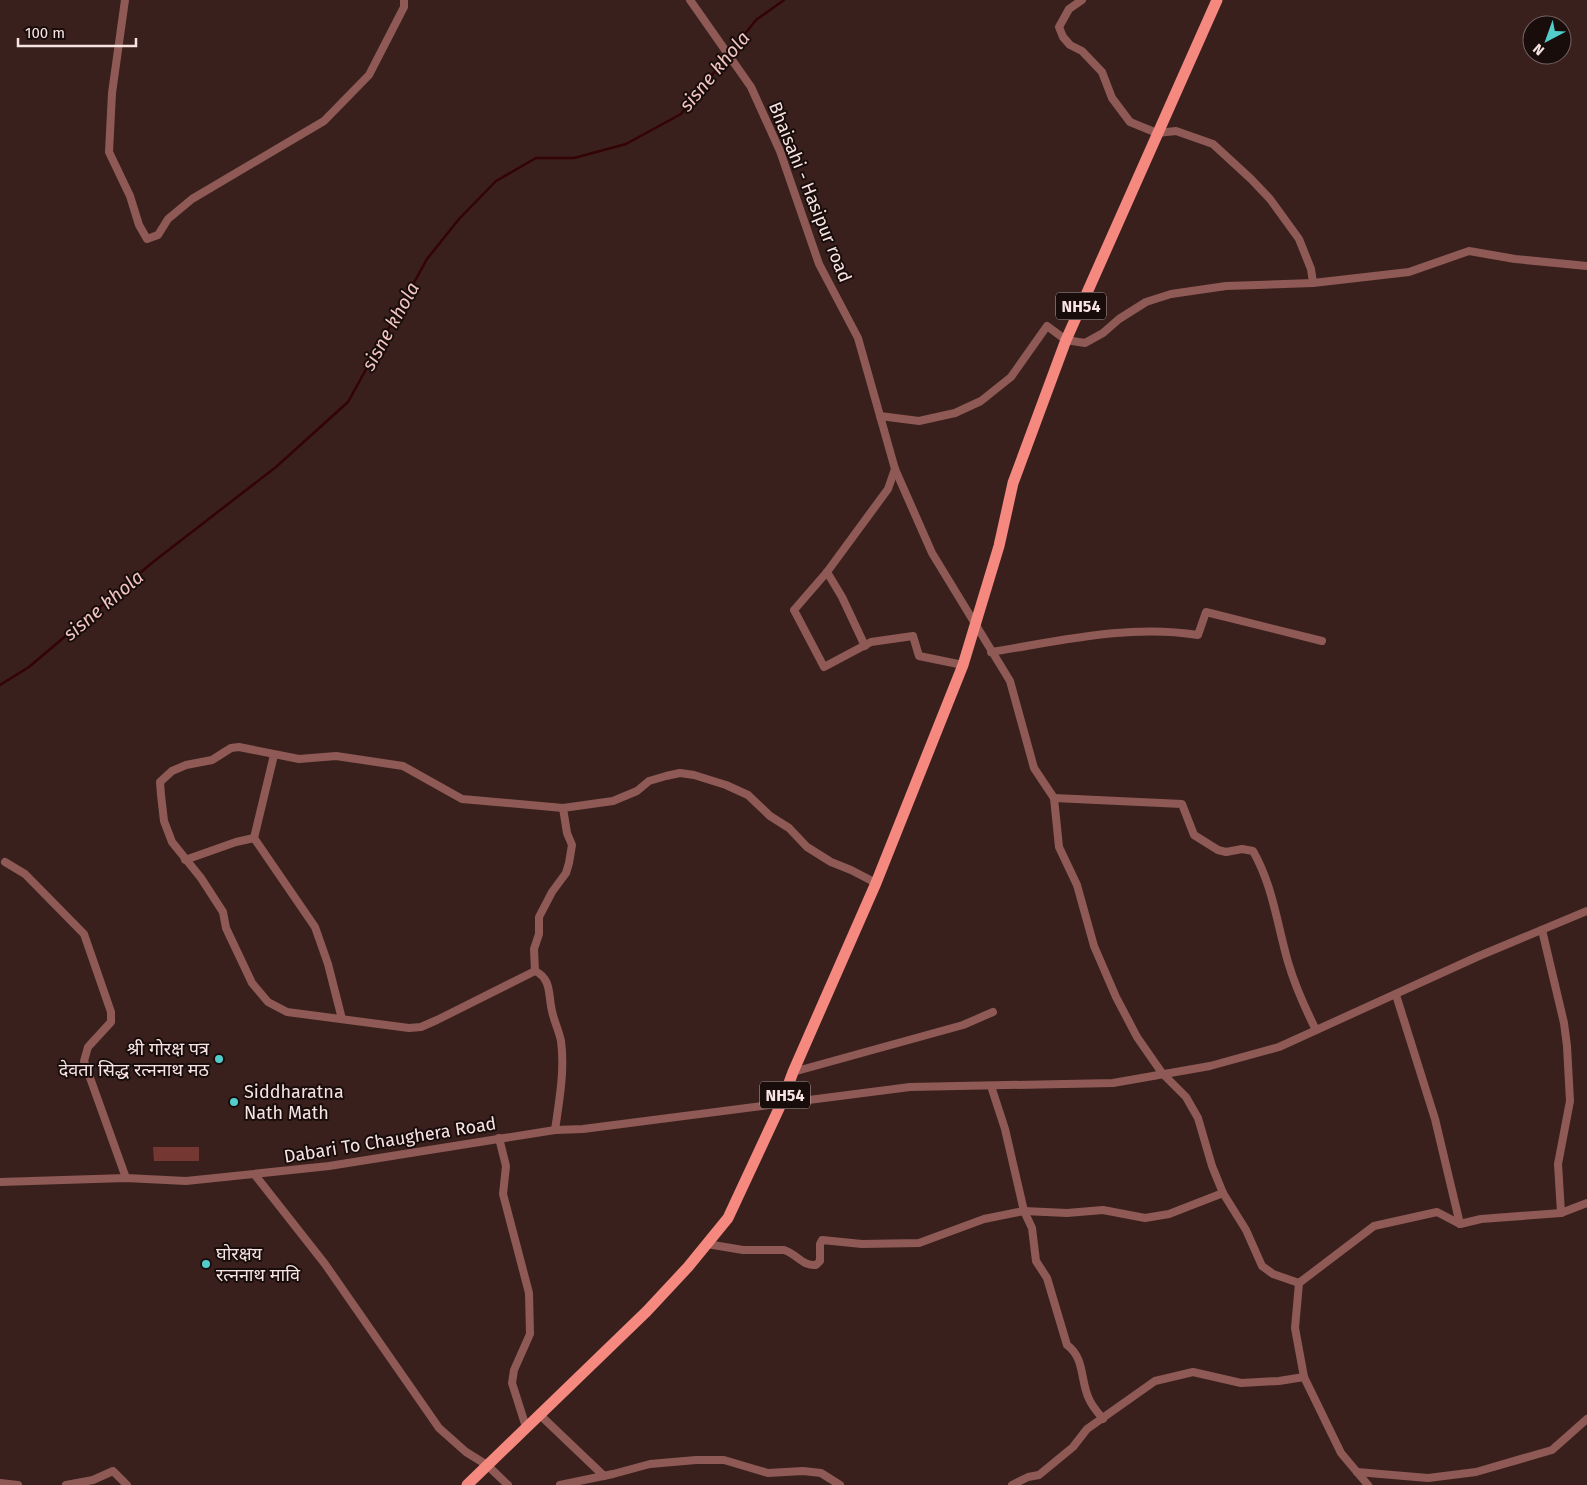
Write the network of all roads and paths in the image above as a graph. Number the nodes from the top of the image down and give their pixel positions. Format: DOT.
graph roads {
  1 [pos="125,0"];
  2 [pos="404,0"];
  3 [pos="690,0"];
  4 [pos="1082,0"];
  5 [pos="1217,0"];
  6 [pos="1157,133"];
  7 [pos="1587,266"];
  8 [pos="1313,283"];
  9 [pos="1066,340"];
  10 [pos="880,416"];
  11 [pos="895,469"];
  12 [pos="827,572"];
  13 [pos="976,623"];
  14 [pos="1322,641"];
  15 [pos="865,646"];
  16 [pos="991,652"];
  17 [pos="963,666"];
  18 [pos="274,755"];
  19 [pos="1054,798"];
  20 [pos="563,808"];
  21 [pos="254,838"];
  22 [pos="185,860"];
  23 [pos="5,862"];
  24 [pos="876,883"];
  25 [pos="1587,911"];
  26 [pos="1542,930"];
  27 [pos="535,971"];
  28 [pos="1396,995"];
  29 [pos="993,1012"];
  30 [pos="342,1019"];
  31 [pos="1316,1030"];
  32 [pos="793,1072"];
  33 [pos="1162,1073"];
  34 [pos="991,1086"];
  35 [pos="782,1102"];
  36 [pos="555,1130"];
  37 [pos="500,1138"];
  38 [pos="255,1174"];
  39 [pos="126,1178"];
  40 [pos="0,1182"];
  41 [pos="1223,1193"];
  42 [pos="1587,1204"];
  43 [pos="1024,1211"];
  44 [pos="1562,1213"];
  45 [pos="1460,1224"];
  46 [pos="707,1244"];
  47 [pos="1299,1283"];
  48 [pos="1304,1377"];
  49 [pos="539,1414"];
  50 [pos="1103,1419"];
  51 [pos="1587,1419"];
  52 [pos="526,1427"];
  53 [pos="487,1465"];
  54 [pos="1357,1472"];
  55 [pos="604,1476"];
  56 [pos="0,1483"];
  57 [pos="18,1485"];
  58 [pos="66,1485"];
  59 [pos="127,1485"];
  60 [pos="468,1485"];
  61 [pos="508,1485"];
  62 [pos="560,1485"];
  63 [pos="840,1485"];
  64 [pos="1012,1485"];
  65 [pos="1368,1485"];
  1 -- 2 [label="street"];
  3 -- 10 [label="street, Bhaisahi - Hasipur road"];
  4 -- 6 [label="street"];
  5 -- 6 [label="main road, NH54"];
  6 -- 8 [label="street"];
  6 -- 9 [label="main road, NH54"];
  7 -- 8 [label="street"];
  8 -- 9 [label="street"];
  9 -- 10 [label="street"];
  9 -- 13 [label="main road, NH54"];
  10 -- 11 [label="street, Bhaisahi - Hasipur road"];
  11 -- 12 [label="street"];
  11 -- 13 [label="street, Bhaisahi - Hasipur road"];
  12 -- 15 [label="street"];
  12 -- 15 [label="street"];
  13 -- 16 [label="street, Bhaisahi - Hasipur road"];
  13 -- 17 [label="main road, NH54"];
  14 -- 16 [label="street"];
  15 -- 17 [label="street"];
  16 -- 19 [label="street, Bhaisahi - Hasipur road"];
  17 -- 24 [label="main road, NH54"];
  18 -- 20 [label="street"];
  18 -- 21 [label="street"];
  18 -- 22 [label="street"];
  19 -- 31 [label="street"];
  19 -- 33 [label="street"];
  20 -- 24 [label="street"];
  20 -- 27 [label="street"];
  21 -- 22 [label="street"];
  21 -- 30 [label="street"];
  22 -- 30 [label="street"];
  23 -- 39 [label="street"];
  24 -- 32 [label="main road, NH54"];
  25 -- 26 [label="street, Dabari To Chaughera Road"];
  26 -- 28 [label="street, Dabari To Chaughera Road"];
  26 -- 44 [label="street"];
  27 -- 30 [label="street"];
  27 -- 36 [label="street"];
  28 -- 31 [label="street, Dabari To Chaughera Road"];
  28 -- 45 [label="street"];
  29 -- 32 [label="street"];
  31 -- 33 [label="street, Dabari To Chaughera Road"];
  32 -- 35 [label="main road, NH54"];
  33 -- 34 [label="street, Dabari To Chaughera Road"];
  33 -- 41 [label="street"];
  34 -- 35 [label="street, Dabari To Chaughera Road"];
  34 -- 43 [label="street"];
  35 -- 36 [label="street, Dabari To Chaughera Road"];
  35 -- 46 [label="main road, NH54"];
  36 -- 37 [label="street, Dabari To Chaughera Road"];
  37 -- 38 [label="street, Dabari To Chaughera Road"];
  37 -- 52 [label="street"];
  38 -- 39 [label="street, Dabari To Chaughera Road"];
  38 -- 53 [label="street"];
  39 -- 40 [label="street, Dabari To Chaughera Road"];
  41 -- 43 [label="street"];
  41 -- 47 [label="street"];
  42 -- 44 [label="street"];
  43 -- 46 [label="street"];
  43 -- 50 [label="street"];
  44 -- 45 [label="street"];
  45 -- 47 [label="street"];
  46 -- 49 [label="main road, NH54"];
  47 -- 48 [label="street"];
  48 -- 50 [label="street"];
  48 -- 54 [label="street"];
  49 -- 52 [label="main road, NH54"];
  49 -- 55 [label="street"];
  50 -- 64 [label="street"];
  51 -- 54 [label="street"];
  52 -- 53 [label="main road, NH54"];
  53 -- 60 [label="main road, NH54"];
  53 -- 61 [label="street"];
  54 -- 65 [label="street"];
  55 -- 62 [label="street"];
  55 -- 63 [label="street"];
  56 -- 57 [label="street"];
  58 -- 59 [label="street"];
}
